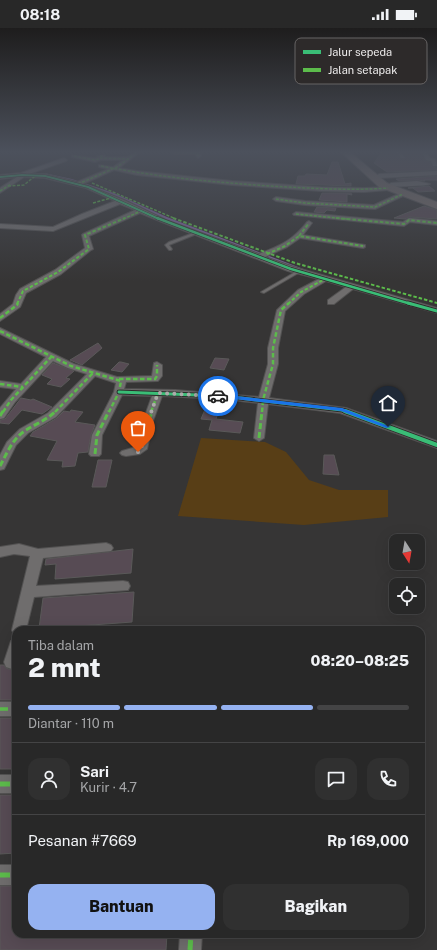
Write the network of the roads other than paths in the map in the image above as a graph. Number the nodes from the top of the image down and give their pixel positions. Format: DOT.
graph roads {
  1 [pos="113,195"];
  2 [pos="401,195"];
  3 [pos="406,195"];
  4 [pos="417,195"];
  5 [pos="119,197"];
  6 [pos="276,199"];
  7 [pos="437,202"];
  8 [pos="134,203"];
  9 [pos="93,204"];
  10 [pos="437,206"];
  11 [pos="362,207"];
  12 [pos="141,210"];
  13 [pos="296,214"];
  14 [pos="169,219"];
  15 [pos="359,220"];
  16 [pos="437,222"];
  17 [pos="309,223"];
  18 [pos="0,226"];
  19 [pos="197,233"];
  20 [pos="299,236"];
  21 [pos="363,246"];
  22 [pos="170,249"];
  23 [pos="263,255"];
  24 [pos="298,272"];
  25 [pos="323,280"];
  26 [pos="351,287"];
  27 [pos="263,292"];
  28 [pos="331,302"];
  29 [pos="437,303"];
  30 [pos="437,311"];
  31 [pos="0,318"];
  32 [pos="0,331"];
  33 [pos="52,356"];
  34 [pos="157,365"];
  35 [pos="93,372"];
  36 [pos="119,379"];
  37 [pos="0,384"];
  38 [pos="23,387"];
  39 [pos="119,392"];
  40 [pos="158,393"];
  41 [pos="263,400"];
  42 [pos="0,416"];
  43 [pos="260,438"];
  44 [pos="437,445"];
  45 [pos="126,453"];
  46 [pos="95,454"];
  47 [pos="0,466"];
  48 [pos="106,548"];
  49 [pos="0,552"];
  50 [pos="37,554"];
  51 [pos="123,586"];
  52 [pos="29,592"];
  53 [pos="20,626"];
  54 [pos="0,709"];
  55 [pos="12,709"];
  56 [pos="0,784"];
  57 [pos="12,784"];
  58 [pos="0,875"];
  59 [pos="12,875"];
  60 [pos="191,938"];
  61 [pos="190,950"];
  1 -- 5 [label="street"];
  2 -- 11 [label="street"];
  3 -- 10 [label="highway"];
  4 -- 7 [label="highway"];
  5 -- 8 [label="street"];
  5 -- 9 [label="street"];
  5 -- 18 [label="street"];
  6 -- 11 [label="street"];
  8 -- 12 [label="street"];
  8 -- 14 [label="street"];
  11 -- 15 [label="street"];
  12 -- 14 [label="street"];
  12 -- 31 [label="street"];
  13 -- 15 [label="street"];
  14 -- 19 [label="street"];
  14 -- 23 [label="street"];
  15 -- 16 [label="street"];
  17 -- 20 [label="street"];
  19 -- 22 [label="lane"];
  19 -- 23 [label="street"];
  20 -- 21 [label="street"];
  20 -- 23 [label="street"];
  23 -- 24 [label="street"];
  23 -- 29 [label="street"];
  24 -- 25 [label="street"];
  24 -- 27 [label="lane"];
  25 -- 26 [label="street"];
  25 -- 41 [label="street"];
  26 -- 28 [label="street"];
  26 -- 30 [label="street"];
  32 -- 33 [label="street"];
  33 -- 35 [label="street"];
  33 -- 38 [label="street"];
  34 -- 36 [label="street"];
  35 -- 36 [label="street"];
  35 -- 47 [label="street"];
  36 -- 39 [label="street"];
  37 -- 38 [label="street"];
  38 -- 42 [label="street"];
  39 -- 40 [label="street"];
  39 -- 46 [label="street"];
  40 -- 41 [label="street"];
  40 -- 45 [label="street"];
  41 -- 43 [label="street"];
  41 -- 44 [label="street"];
  48 -- 50 [label="street"];
  49 -- 50 [label="street"];
  50 -- 52 [label="street"];
  51 -- 52 [label="street"];
  52 -- 53 [label="street"];
  54 -- 55 [label="street"];
  56 -- 57 [label="street"];
  58 -- 59 [label="street"];
  60 -- 61 [label="street"];
}
